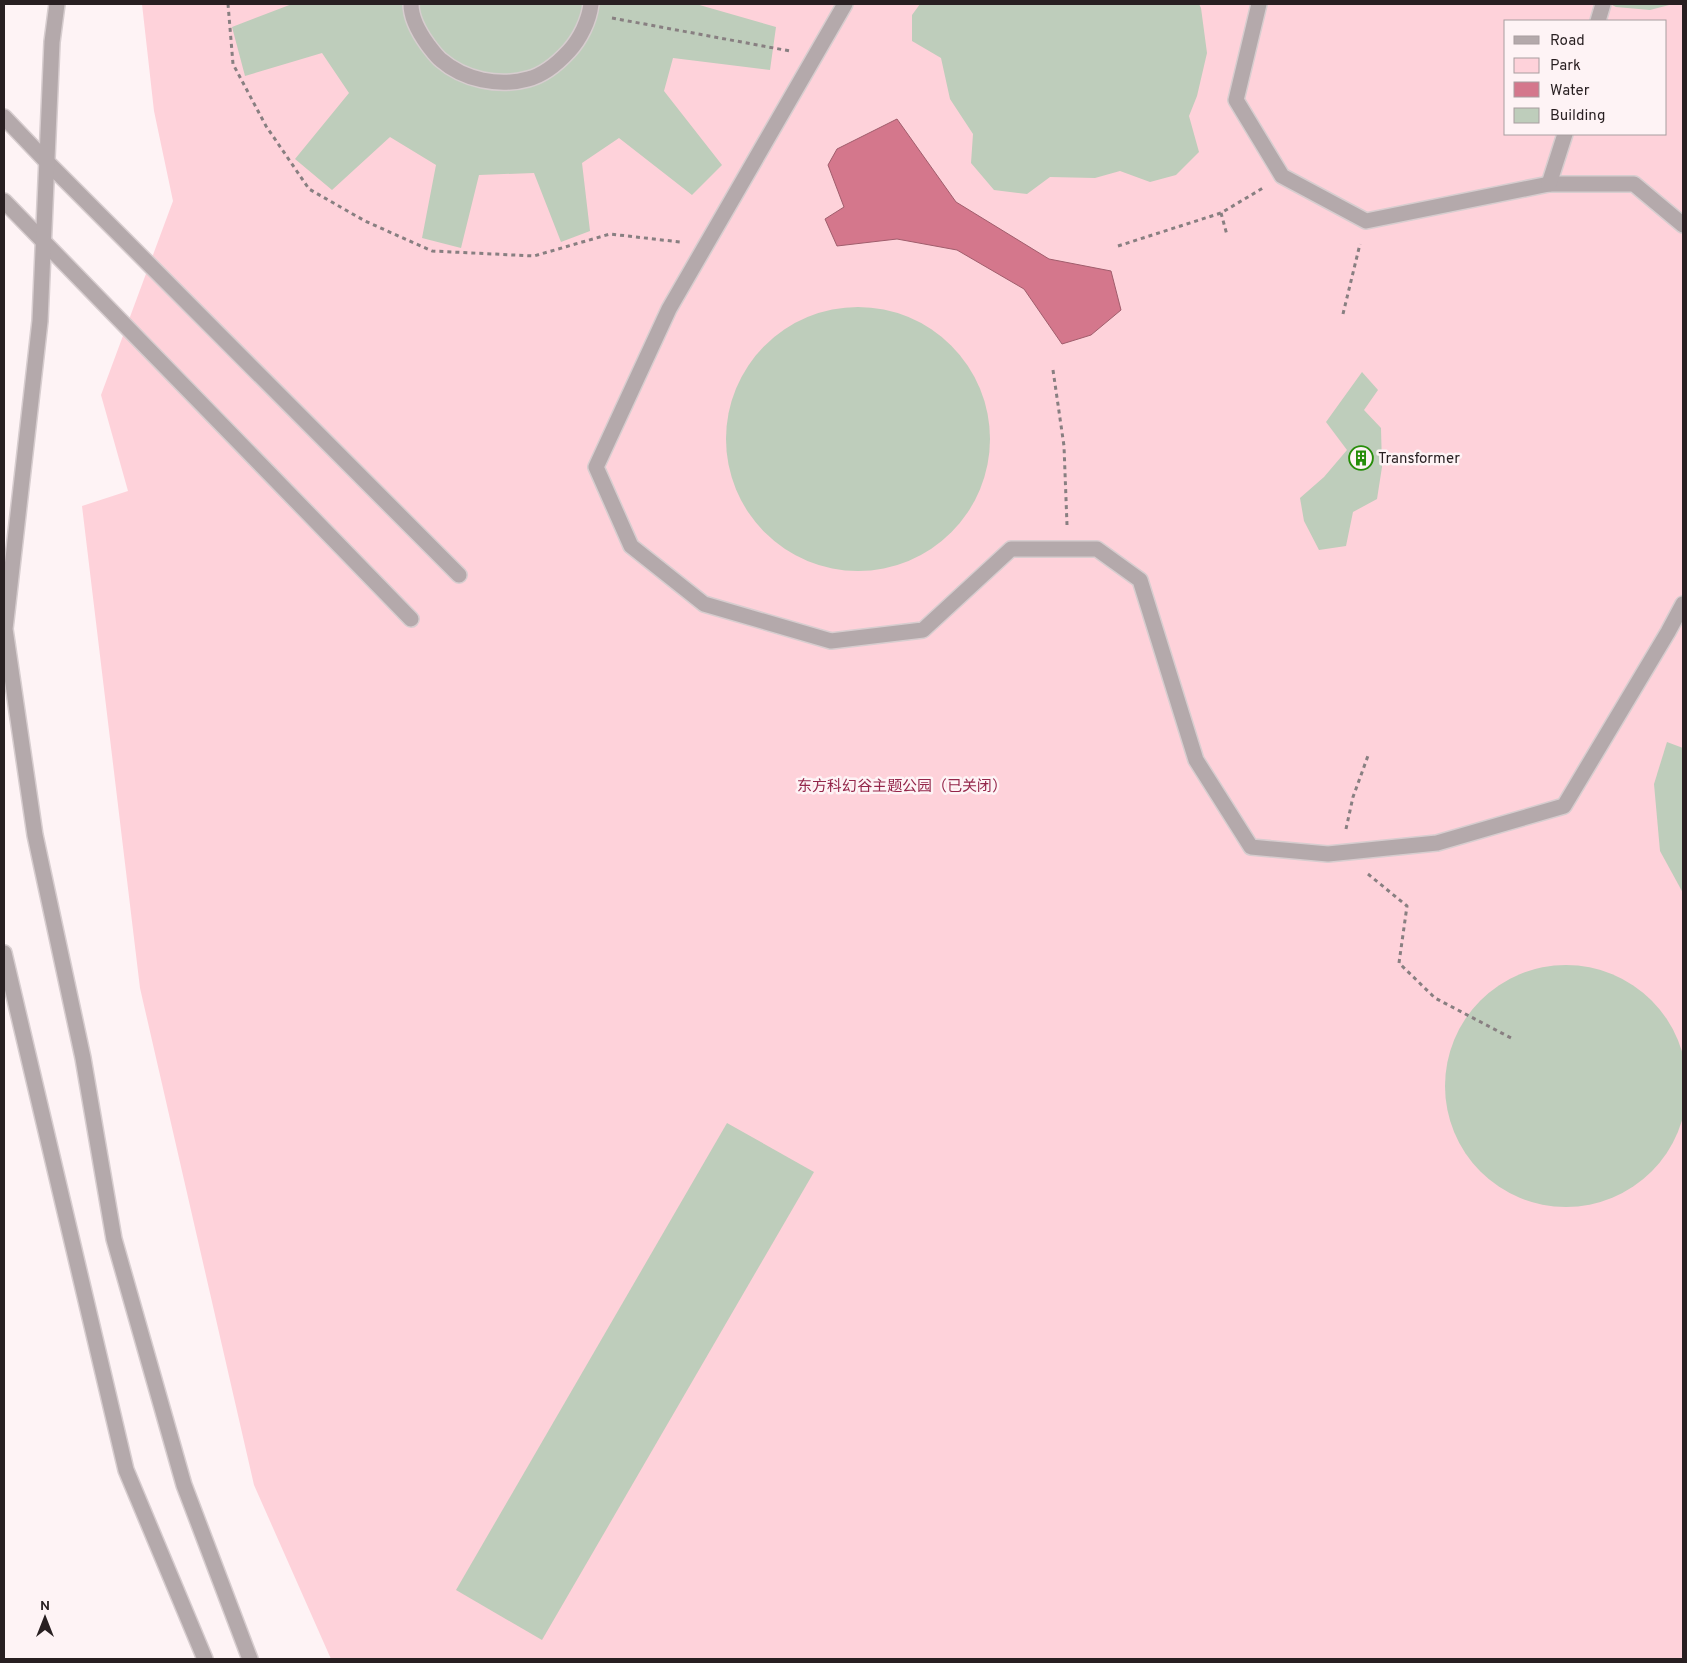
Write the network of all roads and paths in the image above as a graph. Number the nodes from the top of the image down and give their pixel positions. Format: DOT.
graph roads {
  1 [pos="57,4"];
  2 [pos="228,4"];
  3 [pos="411,4"];
  4 [pos="845,4"];
  5 [pos="1259,4"];
  6 [pos="1604,4"];
  7 [pos="590,9"];
  8 [pos="1598,20"];
  9 [pos="815,56"];
  10 [pos="4,117"];
  11 [pos="1564,135"];
  12 [pos="46,162"];
  13 [pos="1282,176"];
  14 [pos="1549,184"];
  15 [pos="4,201"];
  16 [pos="1221,213"];
  17 [pos="1366,221"];
  18 [pos="1683,225"];
  19 [pos="1226,235"];
  20 [pos="44,242"];
  21 [pos="706,245"];
  22 [pos="1118,246"];
  23 [pos="1343,314"];
  24 [pos="1053,370"];
  25 [pos="1068,549"];
  26 [pos="460,575"];
  27 [pos="1683,604"];
  28 [pos="411,619"];
  29 [pos="1369,753"];
  30 [pos="1341,853"];
  31 [pos="4,952"];
  32 [pos="1513,1039"];
  33 [pos="205,1659"];
  34 [pos="250,1659"];
  1 -- 12 [label="street"];
  2 -- 21 [label="path"];
  3 -- 7 [label="street"];
  4 -- 9 [label="street"];
  5 -- 13 [label="street"];
  6 -- 8 [label="street"];
  7 -- 9 [label="path"];
  9 -- 21 [label="street"];
  10 -- 12 [label="street"];
  11 -- 14 [label="street"];
  12 -- 20 [label="street"];
  12 -- 26 [label="street"];
  13 -- 16 [label="path"];
  13 -- 17 [label="street"];
  14 -- 17 [label="street"];
  14 -- 18 [label="street"];
  15 -- 20 [label="street"];
  16 -- 19 [label="path"];
  16 -- 22 [label="path"];
  17 -- 23 [label="path"];
  20 -- 28 [label="street"];
  20 -- 34 [label="street"];
  21 -- 25 [label="street"];
  24 -- 25 [label="path"];
  25 -- 30 [label="street"];
  27 -- 30 [label="street"];
  29 -- 30 [label="path"];
  30 -- 32 [label="path"];
  31 -- 33 [label="street"];
}
